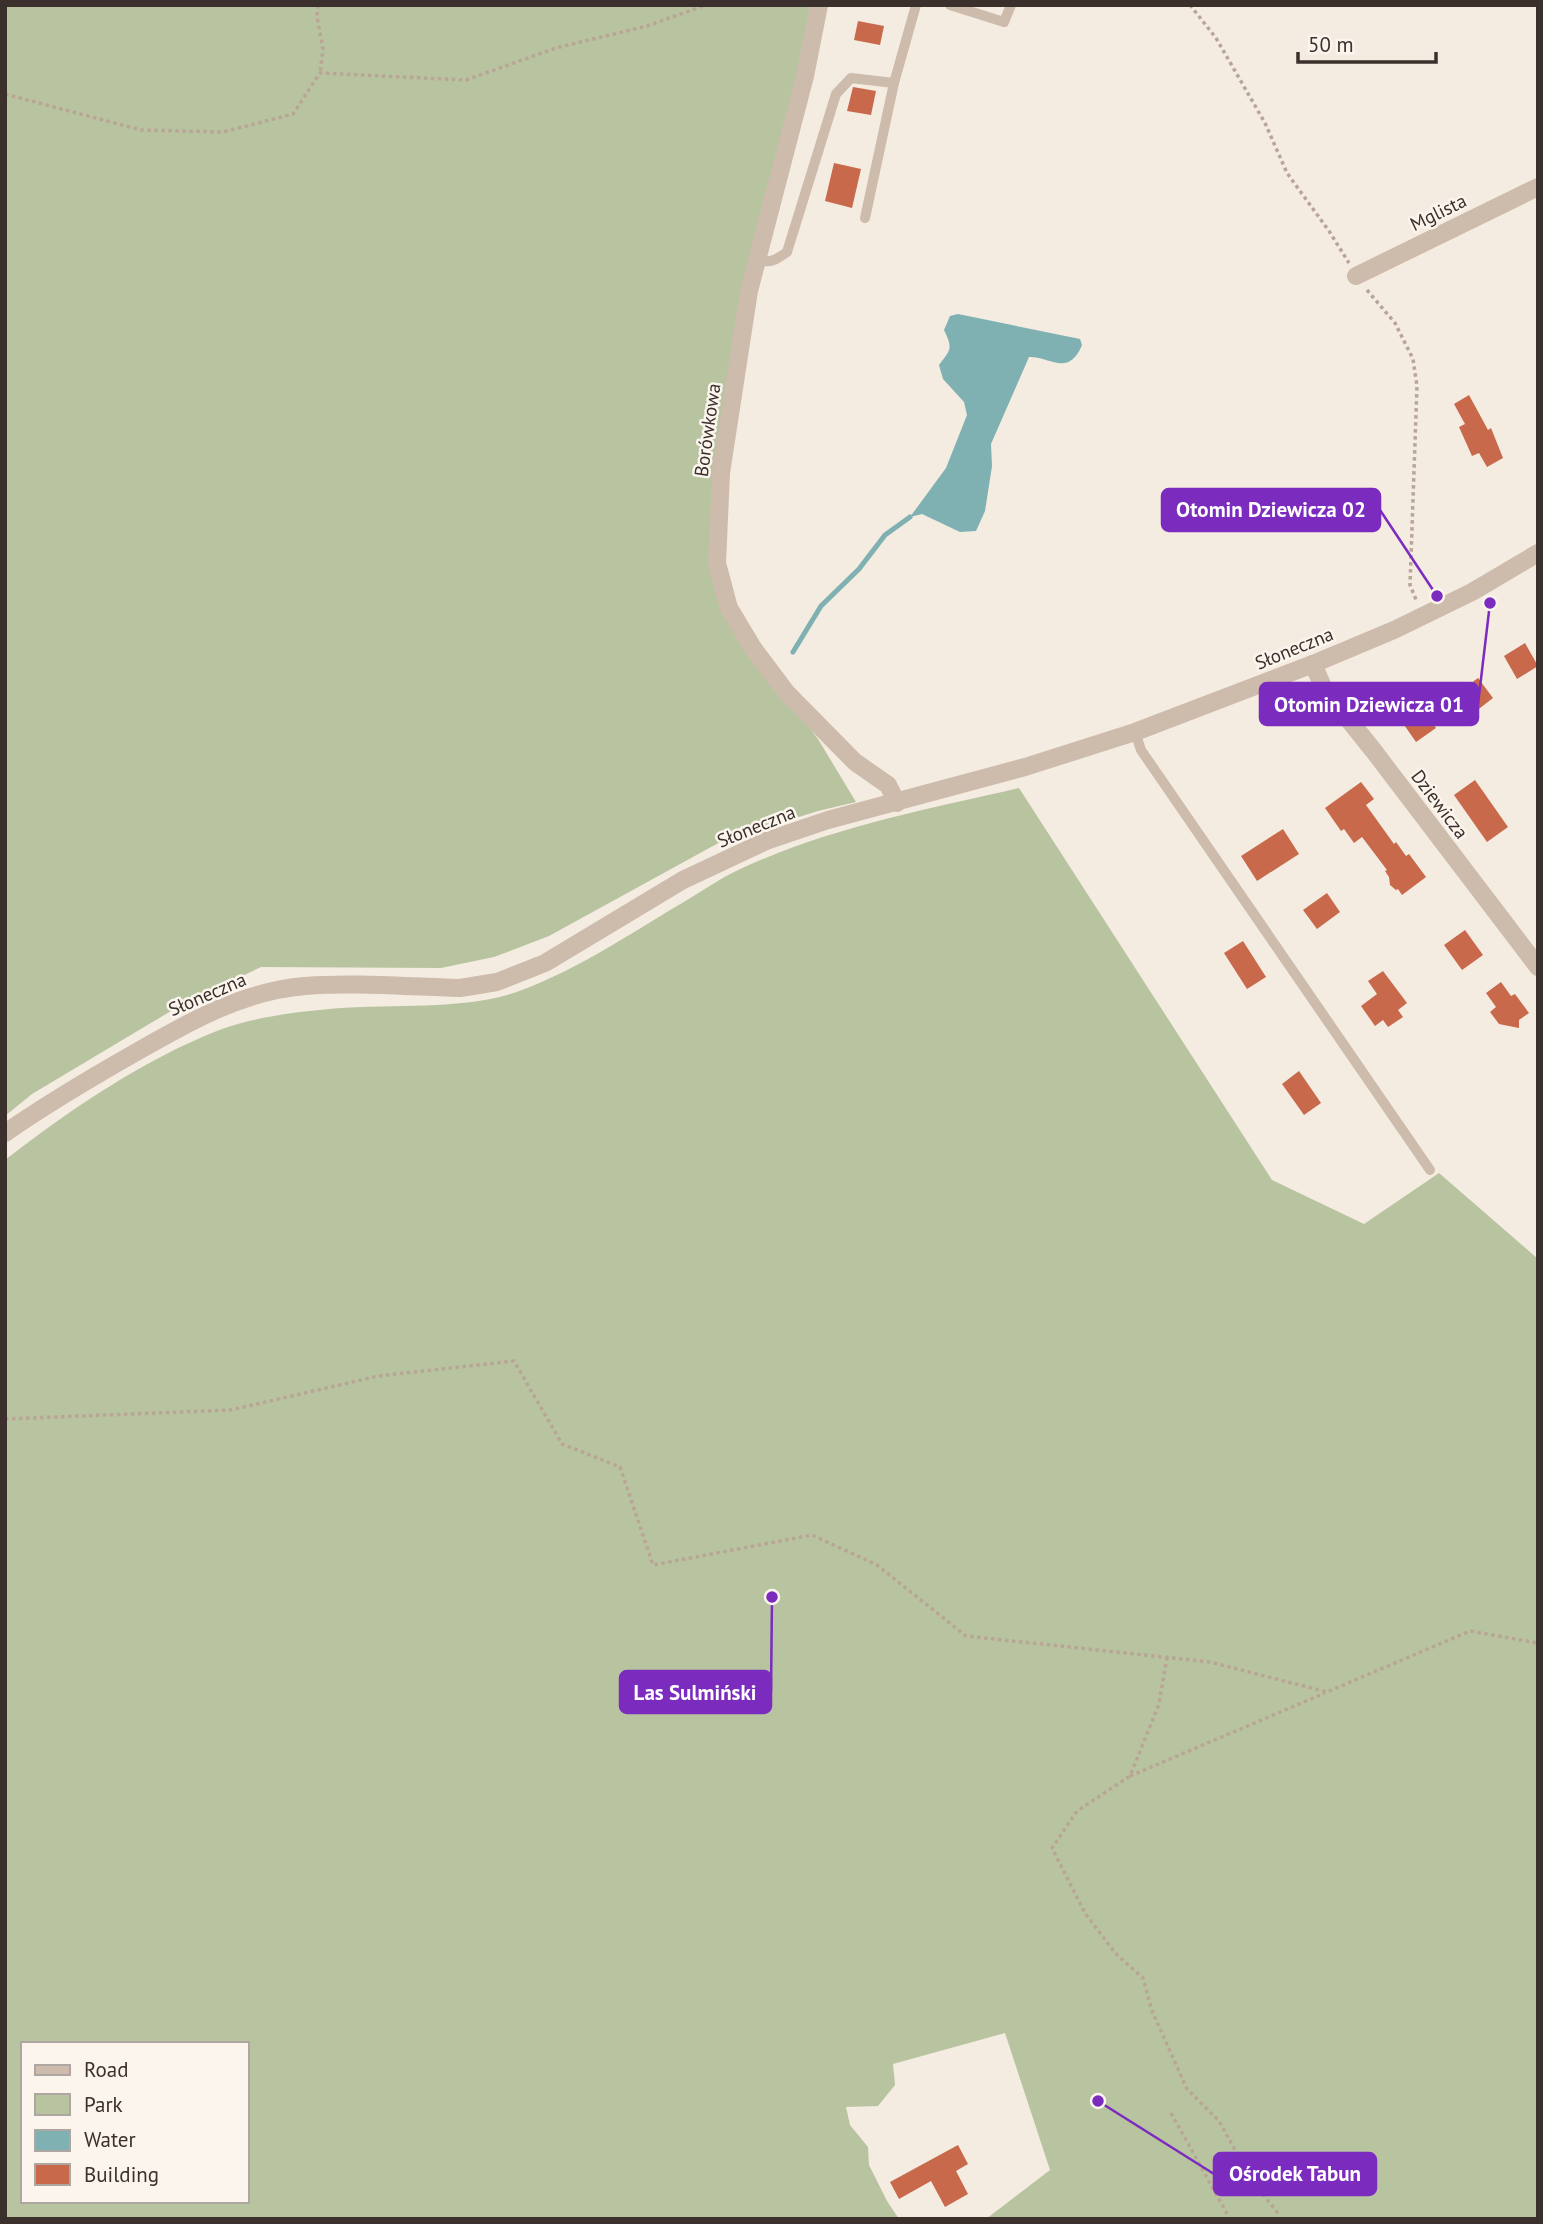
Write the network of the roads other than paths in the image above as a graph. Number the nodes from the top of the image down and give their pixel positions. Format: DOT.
graph roads {
  1 [pos="819,5"];
  2 [pos="916,5"];
  3 [pos="950,5"];
  4 [pos="1011,5"];
  5 [pos="894,83"];
  6 [pos="1538,187"];
  7 [pos="865,218"];
  8 [pos="757,259"];
  9 [pos="1356,276"];
  10 [pos="1538,553"];
  11 [pos="1312,664"];
  12 [pos="1135,732"];
  13 [pos="897,803"];
  14 [pos="1538,967"];
  15 [pos="5,1133"];
  16 [pos="1430,1170"];
  1 -- 8 [label="street, Borówkowa"];
  2 -- 5 [label="lane"];
  3 -- 4 [label="lane"];
  5 -- 7 [label="lane"];
  5 -- 8 [label="lane"];
  6 -- 9 [label="street, Mglista"];
  8 -- 13 [label="street, Borówkowa"];
  10 -- 11 [label="street, Słoneczna"];
  11 -- 12 [label="street, Słoneczna"];
  11 -- 14 [label="street, Dziewicza"];
  12 -- 13 [label="street, Słoneczna"];
  12 -- 16 [label="lane"];
  13 -- 15 [label="street, Słoneczna"];
}
